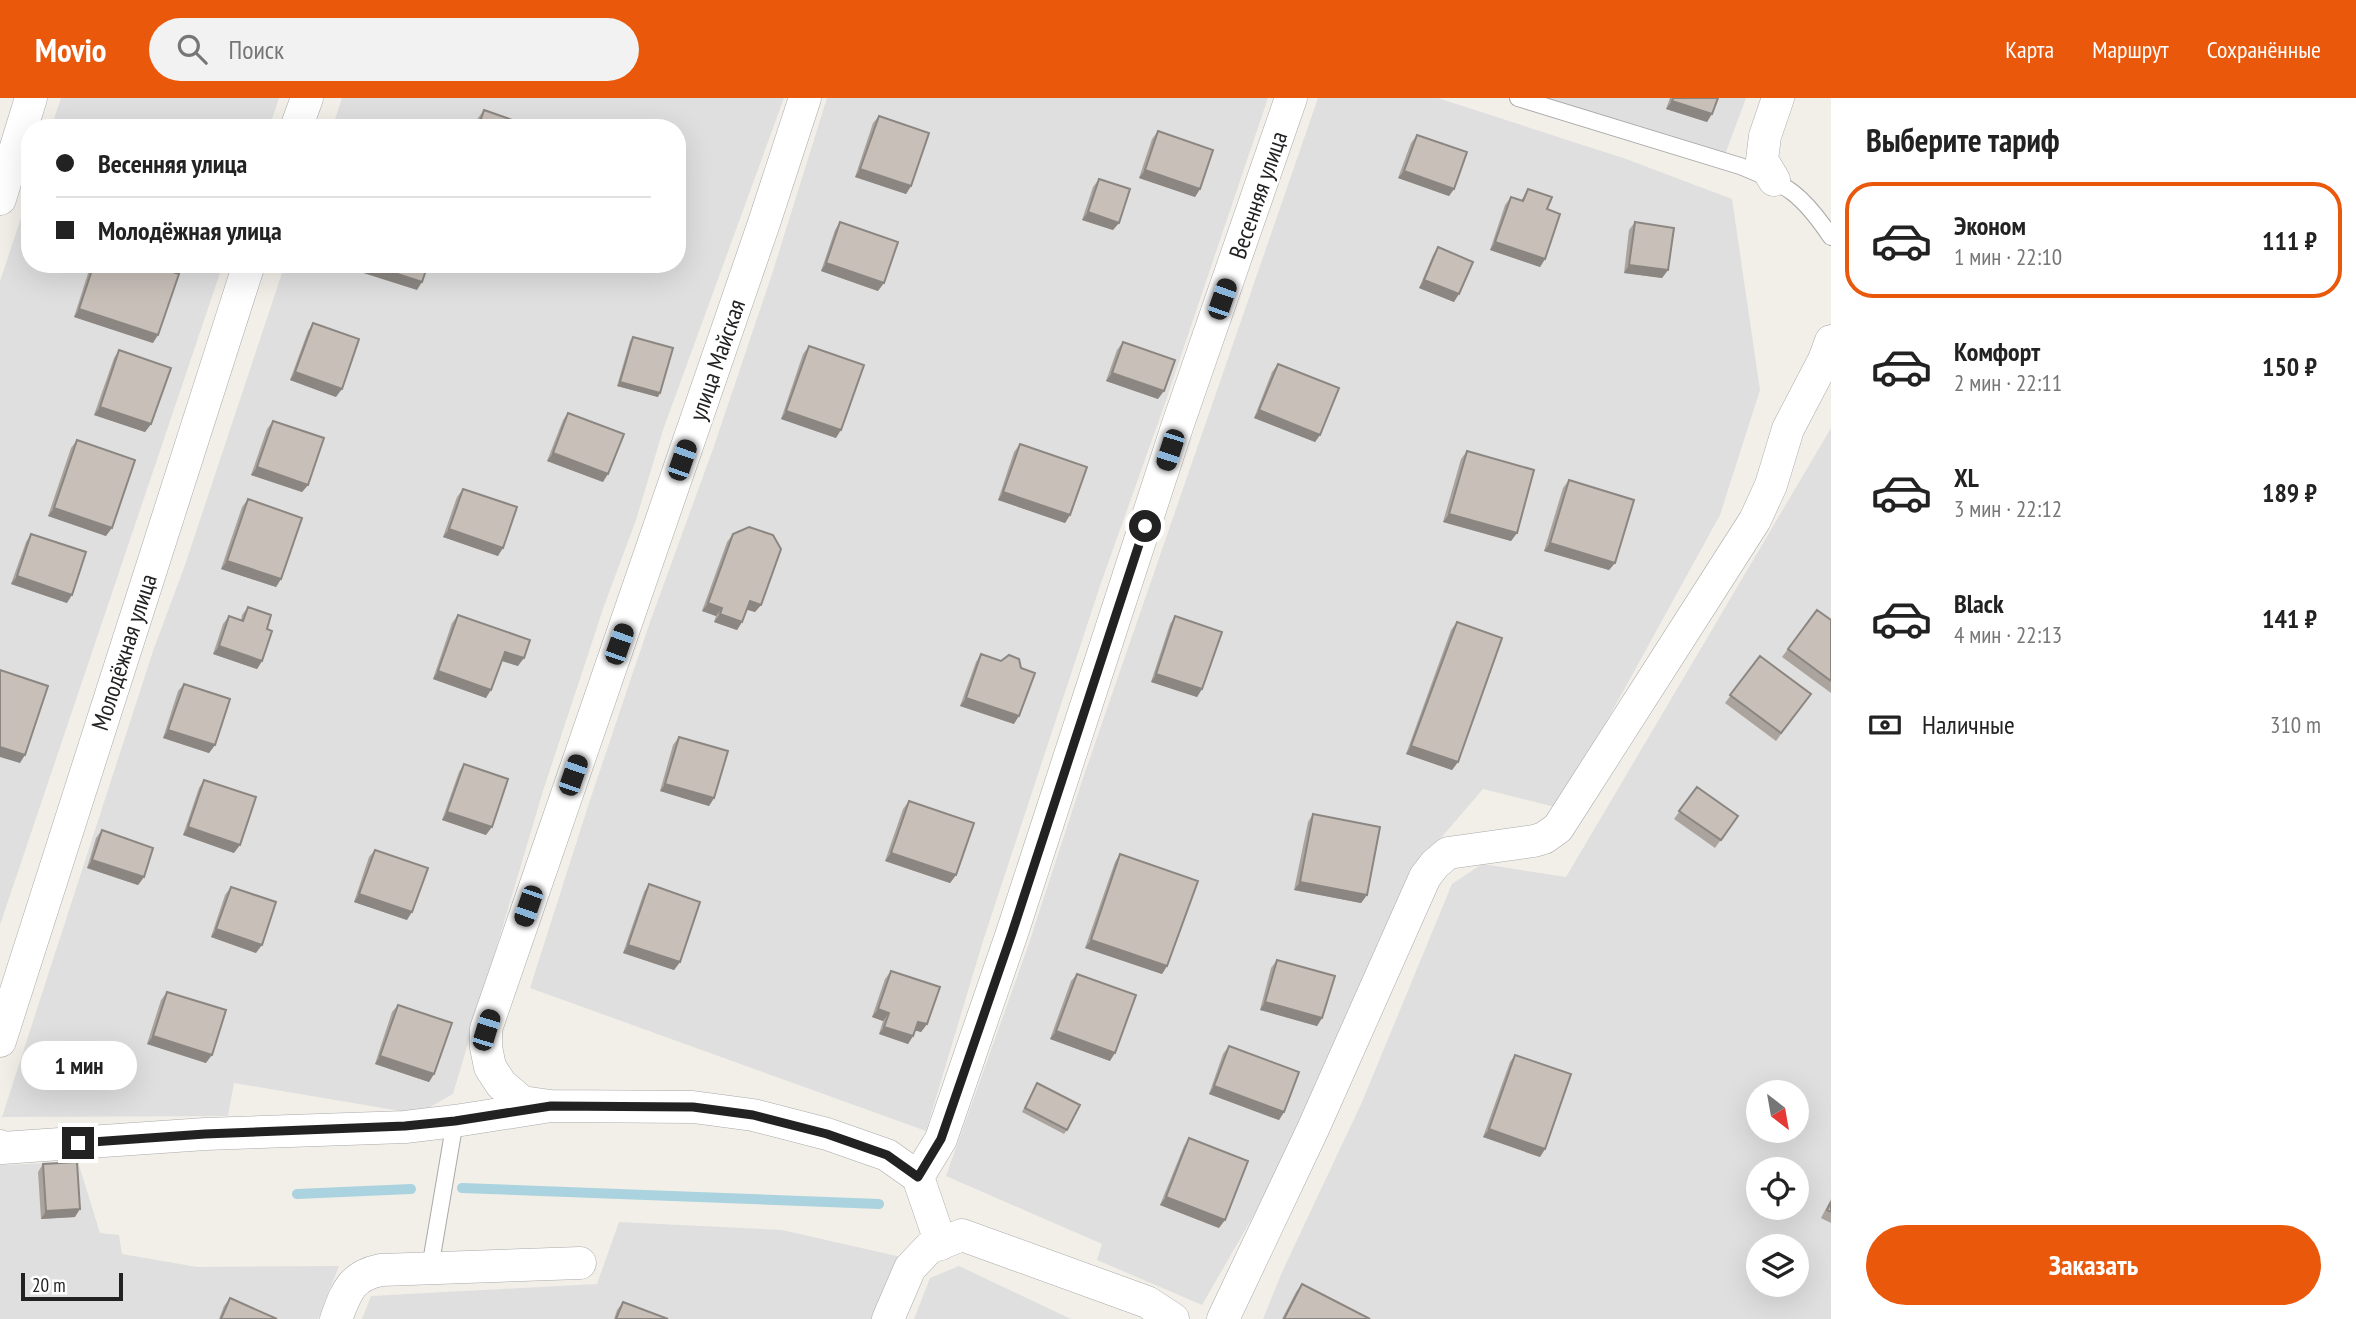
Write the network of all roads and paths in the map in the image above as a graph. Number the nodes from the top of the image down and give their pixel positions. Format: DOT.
graph roads {
  1 [pos="31,98"];
  2 [pos="307,98"];
  3 [pos="805,98"];
  4 [pos="1291,98"];
  5 [pos="1518,98"];
  6 [pos="1778,98"];
  7 [pos="25,119"];
  8 [pos="299,119"];
  9 [pos="21,131"];
  10 [pos="1774,180"];
  11 [pos="0,199"];
  12 [pos="1831,237"];
  13 [pos="246,273"];
  14 [pos="1831,341"];
  15 [pos="0,1041"];
  16 [pos="551,1106"];
  17 [pos="455,1121"];
  18 [pos="0,1146"];
  19 [pos="918,1177"];
  20 [pos="941,1244"];
  21 [pos="580,1263"];
  22 [pos="430,1268"];
  23 [pos="336,1319"];
  24 [pos="888,1319"];
  25 [pos="1172,1319"];
  26 [pos="1223,1319"];
  1 -- 7 [label="street"];
  2 -- 8 [label="street"];
  3 -- 16 [label="street, улица Майская"];
  4 -- 19 [label="street, Весенняя улица"];
  5 -- 10 [label="lane"];
  6 -- 10 [label="street"];
  9 -- 11 [label="street"];
  10 -- 12 [label="lane"];
  13 -- 15 [label="street, Молодёжная улица"];
  14 -- 26 [label="street"];
  16 -- 17 [label="street"];
  16 -- 19 [label="street"];
  17 -- 18 [label="street"];
  17 -- 22 [label="lane"];
  19 -- 20 [label="street"];
  20 -- 24 [label="street"];
  20 -- 25 [label="street"];
  21 -- 22 [label="street"];
  22 -- 23 [label="street"];
}
